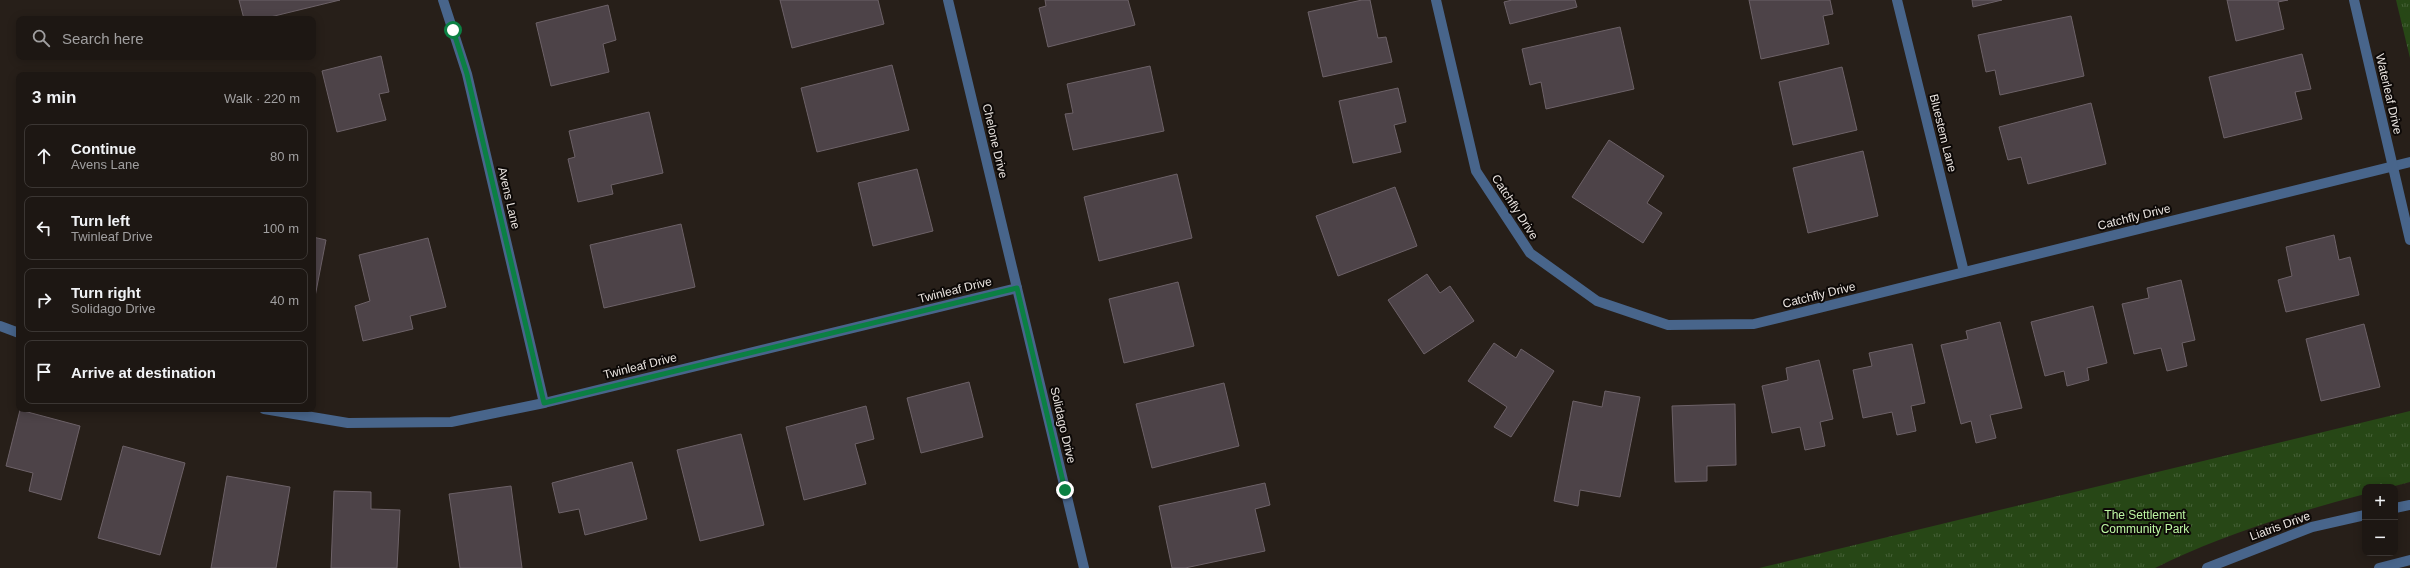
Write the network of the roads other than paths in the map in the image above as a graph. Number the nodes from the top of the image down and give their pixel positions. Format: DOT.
graph roads {
  1 [pos="443,0"];
  2 [pos="948,0"];
  3 [pos="1436,0"];
  4 [pos="1897,0"];
  5 [pos="2354,0"];
  6 [pos="2410,162"];
  7 [pos="2392,166"];
  8 [pos="2410,240"];
  9 [pos="1964,272"];
  10 [pos="1017,288"];
  11 [pos="0,326"];
  12 [pos="16,332"];
  13 [pos="544,403"];
  14 [pos="282,412"];
  15 [pos="2410,505"];
  16 [pos="2398,507"];
  17 [pos="2362,516"];
  18 [pos="2410,560"];
  19 [pos="1084,568"];
  20 [pos="2207,568"];
  21 [pos="2379,568"];
  1 -- 13 [label="street, Avens Lane"];
  2 -- 10 [label="street, Chelone Drive"];
  3 -- 9 [label="street, Catchfly Drive"];
  4 -- 9 [label="street, Bluestem Lane"];
  5 -- 7 [label="street, Waterleaf Drive"];
  6 -- 7 [label="street, Catchfly Drive"];
  7 -- 8 [label="street, Waterleaf Drive"];
  7 -- 9 [label="street, Catchfly Drive"];
  10 -- 13 [label="street, Twinleaf Drive"];
  10 -- 19 [label="street, Solidago Drive"];
  11 -- 12 [label="street"];
  13 -- 14 [label="street, Twinleaf Drive"];
  15 -- 16 [label="street"];
  17 -- 20 [label="street, Liatris Drive"];
  18 -- 21 [label="street"];
}
